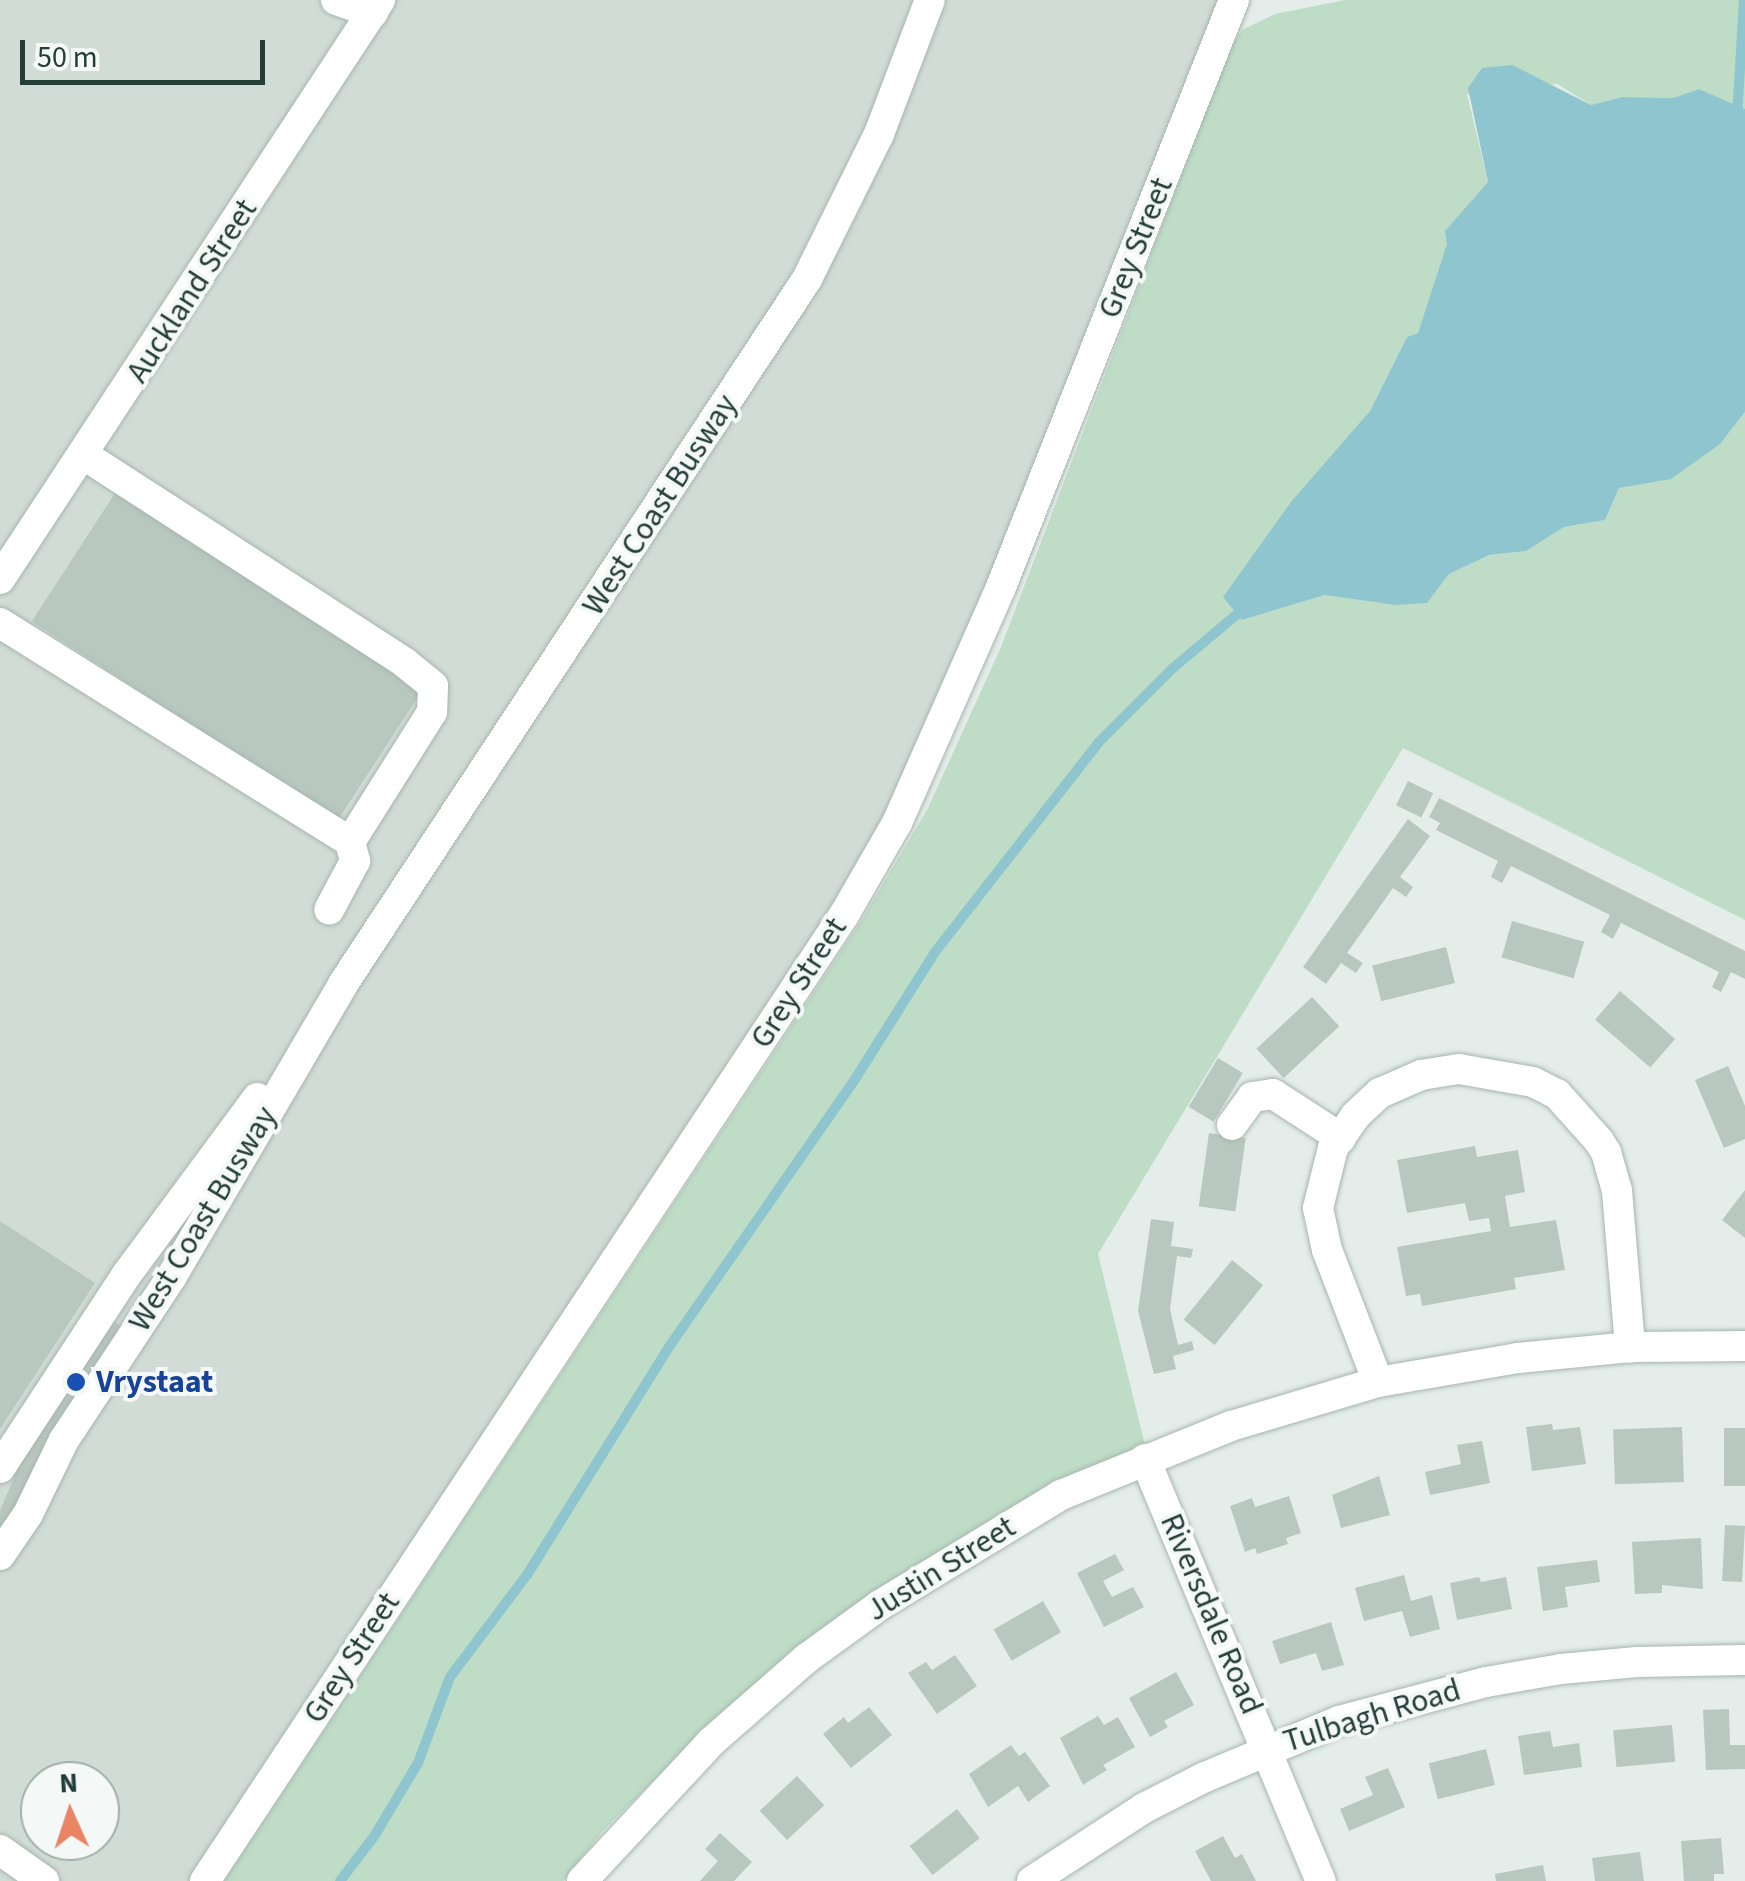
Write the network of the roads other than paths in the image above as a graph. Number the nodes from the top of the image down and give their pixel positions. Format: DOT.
graph roads {
  1 [pos="336,0"];
  2 [pos="930,0"];
  3 [pos="1238,5"];
  4 [pos="377,7"];
  5 [pos="84,455"];
  6 [pos="0,579"];
  7 [pos="0,623"];
  8 [pos="350,842"];
  9 [pos="329,910"];
  10 [pos="344,984"];
  11 [pos="1232,1125"];
  12 [pos="1340,1138"];
  13 [pos="1745,1346"];
  14 [pos="1630,1347"];
  15 [pos="1378,1382"];
  16 [pos="1145,1459"];
  17 [pos="0,1468"];
  18 [pos="0,1555"];
  19 [pos="1745,1660"];
  20 [pos="1267,1748"];
  21 [pos="0,1850"];
  22 [pos="595,1877"];
  23 [pos="44,1881"];
  24 [pos="205,1881"];
  25 [pos="1032,1881"];
  26 [pos="1321,1881"];
  1 -- 4 [label="street"];
  2 -- 10 [label="street, West Coast Busway"];
  3 -- 24 [label="street, Grey Street"];
  4 -- 5 [label="street, Auckland Street"];
  5 -- 6 [label="street, Auckland Street"];
  5 -- 8 [label="street"];
  7 -- 8 [label="street"];
  8 -- 9 [label="street"];
  10 -- 17 [label="street, West Coast Busway"];
  10 -- 18 [label="street, West Coast Busway"];
  11 -- 12 [label="street"];
  12 -- 14 [label="street"];
  12 -- 15 [label="street"];
  13 -- 14 [label="street, Justin Street"];
  14 -- 15 [label="street, Justin Street"];
  15 -- 16 [label="street, Justin Street"];
  16 -- 20 [label="street, Riversdale Road"];
  16 -- 22 [label="street, Justin Street"];
  19 -- 20 [label="street, Tulbagh Road"];
  20 -- 25 [label="street, Tulbagh Road"];
  20 -- 26 [label="street, Riversdale Road"];
  21 -- 23 [label="street"];
}
